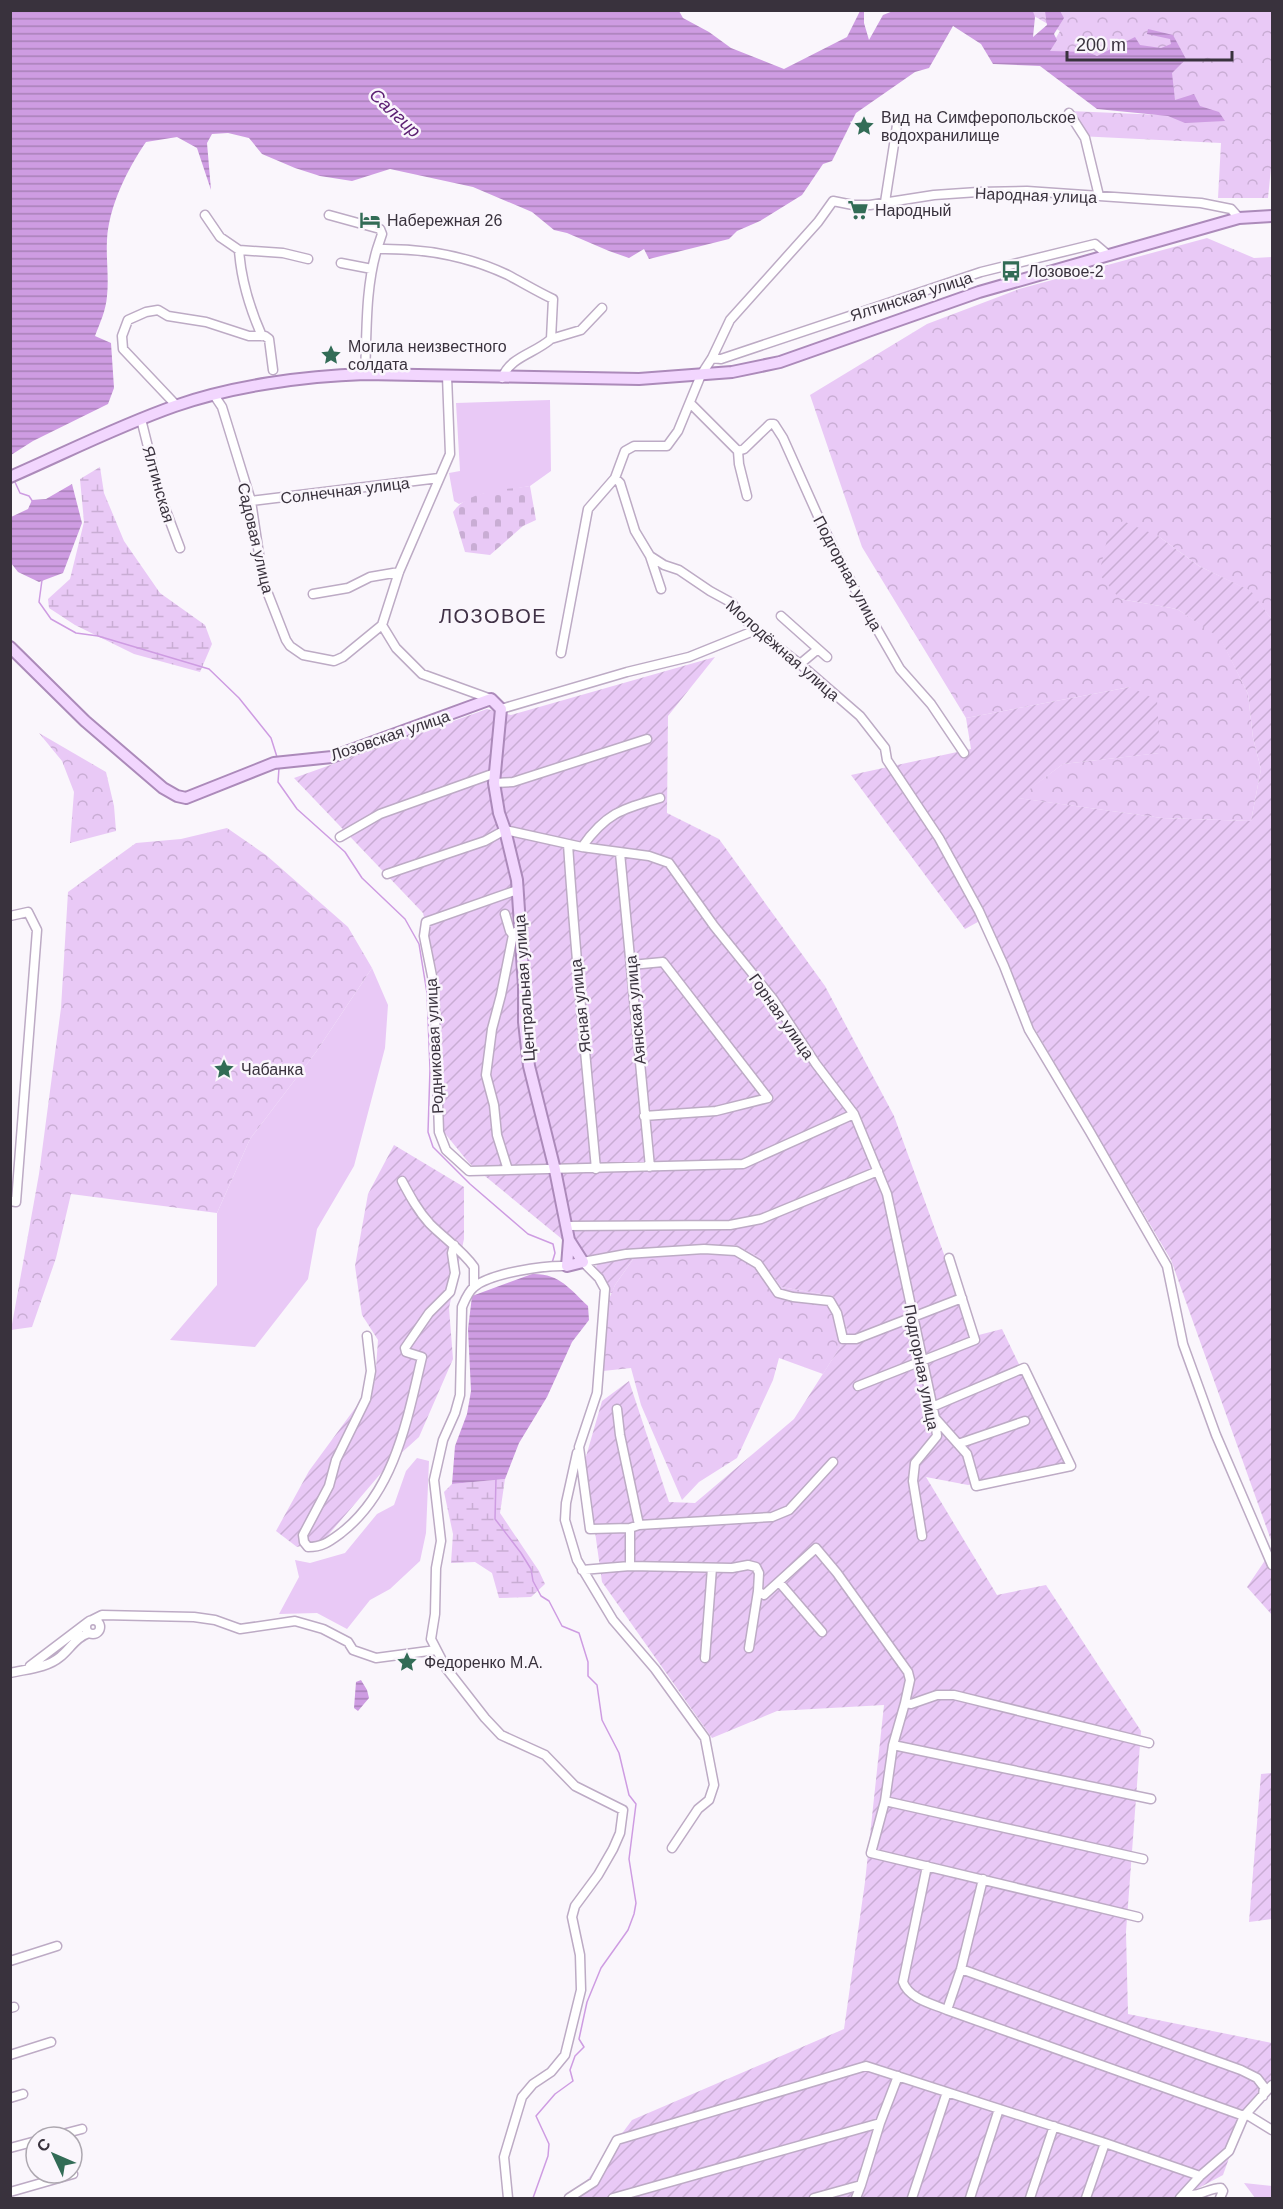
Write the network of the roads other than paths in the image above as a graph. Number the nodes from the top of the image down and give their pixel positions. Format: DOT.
graph roads {
  1 [pos="1069,113"];
  2 [pos="897,125"];
  3 [pos="1099,196"];
  4 [pos="885,202"];
  5 [pos="204,215"];
  6 [pos="329,215"];
  7 [pos="1272,216"];
  8 [pos="1239,218"];
  9 [pos="377,249"];
  10 [pos="239,250"];
  11 [pos="1108,255"];
  12 [pos="308,259"];
  13 [pos="341,263"];
  14 [pos="372,269"];
  15 [pos="602,309"];
  16 [pos="262,336"];
  17 [pos="551,339"];
  18 [pos="712,358"];
  19 [pos="273,370"];
  20 [pos="364,374"];
  21 [pos="701,375"];
  22 [pos="447,376"];
  23 [pos="502,378"];
  24 [pos="214,395"];
  25 [pos="691,404"];
  26 [pos="176,405"];
  27 [pos="141,419"];
  28 [pos="738,451"];
  29 [pos="15,475"];
  30 [pos="439,478"];
  31 [pos="615,478"];
  32 [pos="747,496"];
  33 [pos="251,501"];
  34 [pos="180,548"];
  35 [pos="650,556"];
  36 [pos="399,572"];
  37 [pos="661,590"];
  38 [pos="313,594"];
  39 [pos="781,616"];
  40 [pos="382,625"];
  41 [pos="756,630"];
  42 [pos="10,647"];
  43 [pos="818,649"];
  44 [pos="561,653"];
  45 [pos="827,657"];
  46 [pos="800,664"];
  47 [pos="491,699"];
  48 [pos="501,709"];
  49 [pos="647,739"];
  50 [pos="964,753"];
  51 [pos="495,778"];
  52 [pos="660,798"];
  53 [pos="505,830"];
  54 [pos="340,837"];
  55 [pos="568,844"];
  56 [pos="582,847"];
  57 [pos="620,853"];
  58 [pos="387,874"];
  59 [pos="517,890"];
  60 [pos="506,914"];
  61 [pos="10,916"];
  62 [pos="517,931"];
  63 [pos="631,965"];
  64 [pos="854,1114"];
  65 [pos="644,1116"];
  66 [pos="650,1167"];
  67 [pos="596,1168"];
  68 [pos="508,1170"];
  69 [pos="555,1170"];
  70 [pos="878,1171"];
  71 [pos="402,1181"];
  72 [pos="10,1201"];
  73 [pos="566,1226"];
  74 [pos="894,1226"];
  75 [pos="568,1240"];
  76 [pos="454,1245"];
  77 [pos="949,1258"];
  78 [pos="583,1262"];
  79 [pos="567,1266"];
  80 [pos="474,1287"];
  81 [pos="962,1298"];
  82 [pos="913,1318"];
  83 [pos="367,1336"];
  84 [pos="922,1362"];
  85 [pos="858,1386"];
  86 [pos="932,1407"];
  87 [pos="616,1409"];
  88 [pos="935,1418"];
  89 [pos="1025,1421"];
  90 [pos="958,1444"];
  91 [pos="579,1447"];
  92 [pos="833,1462"];
  93 [pos="634,1526"];
  94 [pos="922,1536"];
  95 [pos="1272,1565"];
  96 [pos="630,1566"];
  97 [pos="712,1568"];
  98 [pos="582,1570"];
  99 [pos="779,1582"];
  100 [pos="758,1591"];
  101 [pos="102,1615"];
  102 [pos="90,1621"];
  103 [pos="99,1628"];
  104 [pos="822,1632"];
  105 [pos="89,1633"];
  106 [pos="749,1648"];
  107 [pos="434,1653"];
  108 [pos="705,1658"];
  109 [pos="12,1673"];
  110 [pos="905,1703"];
  111 [pos="1149,1743"];
  112 [pos="893,1745"];
  113 [pos="1152,1799"];
  114 [pos="885,1801"];
  115 [pos="672,1848"];
  116 [pos="1143,1859"];
  117 [pos="927,1866"];
  118 [pos="983,1879"];
  119 [pos="1138,1917"];
  120 [pos="57,1946"];
  121 [pos="10,1961"];
  122 [pos="961,1969"];
  123 [pos="947,2010"];
  124 [pos="51,2042"];
  125 [pos="10,2055"];
  126 [pos="898,2076"];
  127 [pos="1272,2085"];
  128 [pos="946,2092"];
  129 [pos="23,2094"];
  130 [pos="1263,2096"];
  131 [pos="10,2098"];
  132 [pos="999,2109"];
  133 [pos="1245,2115"];
  134 [pos="880,2123"];
  135 [pos="1054,2126"];
  136 [pos="1272,2130"];
  137 [pos="1105,2143"];
  138 [pos="1201,2175"];
  139 [pos="34,2185"];
  140 [pos="861,2185"];
  141 [pos="10,2192"];
  142 [pos="1183,2196"];
  143 [pos="508,2199"];
  144 [pos="570,2199"];
  145 [pos="613,2199"];
  146 [pos="814,2199"];
  147 [pos="856,2199"];
  148 [pos="912,2199"];
  149 [pos="970,2199"];
  150 [pos="1030,2199"];
  151 [pos="1086,2199"];
  152 [pos="1220,2199"];
  1 -- 3 [label="street"];
  2 -- 4 [label="street"];
  3 -- 4 [label="street, Народная улица"];
  3 -- 8 [label="street, Народная улица"];
  4 -- 18 [label="street, Народная улица"];
  5 -- 10 [label="street"];
  6 -- 9 [label="street"];
  7 -- 8 [label="main road"];
  8 -- 11 [label="main road"];
  9 -- 14 [label="street"];
  9 -- 17 [label="street"];
  10 -- 12 [label="street"];
  10 -- 16 [label="street"];
  11 -- 18 [label="street, Ялтинская улица"];
  11 -- 21 [label="main road"];
  13 -- 14 [label="street"];
  14 -- 20 [label="street"];
  15 -- 17 [label="street"];
  16 -- 19 [label="street"];
  16 -- 26 [label="street"];
  17 -- 23 [label="street"];
  18 -- 21 [label="street, Народная улица"];
  20 -- 22 [label="main road"];
  20 -- 24 [label="main road"];
  21 -- 23 [label="main road"];
  21 -- 25 [label="street, Народная улица"];
  22 -- 23 [label="main road"];
  22 -- 30 [label="street"];
  24 -- 26 [label="main road"];
  24 -- 33 [label="street, Садовая улица"];
  25 -- 28 [label="street"];
  25 -- 31 [label="street, Народная улица"];
  26 -- 27 [label="main road"];
  27 -- 29 [label="main road"];
  27 -- 34 [label="street, Ялтинская"];
  28 -- 32 [label="street"];
  28 -- 50 [label="street, Подгорная улица"];
  30 -- 33 [label="street, Солнечная улица"];
  30 -- 36 [label="street"];
  31 -- 35 [label="street"];
  31 -- 44 [label="street"];
  33 -- 40 [label="street, Садовая улица"];
  35 -- 37 [label="street"];
  35 -- 41 [label="street, Молодёжная улица"];
  36 -- 38 [label="street"];
  36 -- 40 [label="street"];
  39 -- 43 [label="street"];
  40 -- 47 [label="street"];
  41 -- 46 [label="street, Молодёжная улица"];
  41 -- 48 [label="street"];
  42 -- 47 [label="main road, Лозовская улица"];
  43 -- 45 [label="street"];
  43 -- 46 [label="street"];
  46 -- 95 [label="street, Молодёжная улица"];
  47 -- 48 [label="main road"];
  48 -- 51 [label="main road, Центральная улица"];
  49 -- 51 [label="street"];
  51 -- 53 [label="main road, Центральная улица"];
  51 -- 54 [label="street"];
  52 -- 56 [label="street"];
  53 -- 55 [label="street, Горная улица"];
  53 -- 58 [label="street"];
  53 -- 59 [label="main road, Центральная улица"];
  55 -- 56 [label="street, Горная улица"];
  55 -- 67 [label="street, Ясная улица"];
  56 -- 57 [label="street, Горная улица"];
  57 -- 63 [label="street, Аянская улица"];
  57 -- 64 [label="street, Горная улица"];
  59 -- 62 [label="main road, Центральная улица"];
  59 -- 68 [label="street, Родниковая улица"];
  60 -- 62 [label="street"];
  61 -- 72 [label="street"];
  62 -- 68 [label="street"];
  62 -- 69 [label="main road, Центральная улица"];
  63 -- 65 [label="street, Аянская улица"];
  63 -- 65 [label="street"];
  64 -- 66 [label="street, Родниковая улица"];
  64 -- 70 [label="street, Горная улица"];
  65 -- 66 [label="street, Аянская улица"];
  66 -- 67 [label="street, Родниковая улица"];
  67 -- 69 [label="street, Родниковая улица"];
  68 -- 69 [label="street, Родниковая улица"];
  69 -- 73 [label="main road, Центральная улица"];
  70 -- 73 [label="street"];
  70 -- 74 [label="street, Горная улица"];
  71 -- 76 [label="street"];
  73 -- 75 [label="main road, Центральная улица"];
  74 -- 82 [label="street, Подгорная улица"];
  75 -- 78 [label="main road, Центральная улица"];
  75 -- 79 [label="main road"];
  76 -- 80 [label="street"];
  76 -- 83 [label="street"];
  77 -- 81 [label="street"];
  78 -- 79 [label="main road"];
  78 -- 82 [label="street"];
  78 -- 91 [label="street"];
  79 -- 80 [label="street"];
  80 -- 107 [label="street"];
  81 -- 82 [label="street"];
  81 -- 84 [label="street"];
  82 -- 84 [label="street, Подгорная улица"];
  84 -- 85 [label="street"];
  84 -- 86 [label="street, Подгорная улица"];
  86 -- 88 [label="street, Подгорная улица"];
  86 -- 90 [label="street"];
  87 -- 93 [label="street"];
  88 -- 90 [label="street"];
  88 -- 94 [label="street, Подгорная улица"];
  89 -- 90 [label="street"];
  91 -- 93 [label="street"];
  91 -- 98 [label="street"];
  92 -- 93 [label="street"];
  93 -- 96 [label="street"];
  96 -- 97 [label="street"];
  96 -- 98 [label="street"];
  97 -- 100 [label="street"];
  97 -- 108 [label="street"];
  98 -- 115 [label="street"];
  99 -- 100 [label="street"];
  99 -- 104 [label="street"];
  99 -- 110 [label="street"];
  100 -- 106 [label="street"];
  101 -- 102 [label="street"];
  101 -- 103 [label="street"];
  101 -- 107 [label="street"];
  102 -- 103 [label="street"];
  102 -- 105 [label="street"];
  102 -- 109 [label="street"];
  103 -- 105 [label="street"];
  105 -- 109 [label="street"];
  107 -- 143 [label="street"];
  110 -- 111 [label="street"];
  110 -- 112 [label="street"];
  112 -- 113 [label="street"];
  112 -- 114 [label="street"];
  114 -- 116 [label="street"];
  114 -- 117 [label="street"];
  117 -- 118 [label="street"];
  117 -- 123 [label="street"];
  118 -- 119 [label="street"];
  118 -- 122 [label="street"];
  120 -- 121 [label="street"];
  122 -- 123 [label="street"];
  122 -- 130 [label="street"];
  123 -- 133 [label="street"];
  124 -- 125 [label="street"];
  126 -- 128 [label="street"];
  126 -- 134 [label="street"];
  126 -- 144 [label="street"];
  127 -- 130 [label="street"];
  128 -- 132 [label="street"];
  128 -- 148 [label="street"];
  129 -- 131 [label="street"];
  130 -- 133 [label="street"];
  132 -- 135 [label="street"];
  132 -- 149 [label="street"];
  133 -- 136 [label="street"];
  133 -- 138 [label="street"];
  134 -- 140 [label="street"];
  134 -- 145 [label="street"];
  135 -- 137 [label="street"];
  135 -- 150 [label="street"];
  137 -- 138 [label="street"];
  137 -- 151 [label="street"];
  138 -- 142 [label="street"];
  139 -- 141 [label="street"];
  140 -- 146 [label="street"];
  140 -- 147 [label="street"];
  142 -- 152 [label="street"];
}
